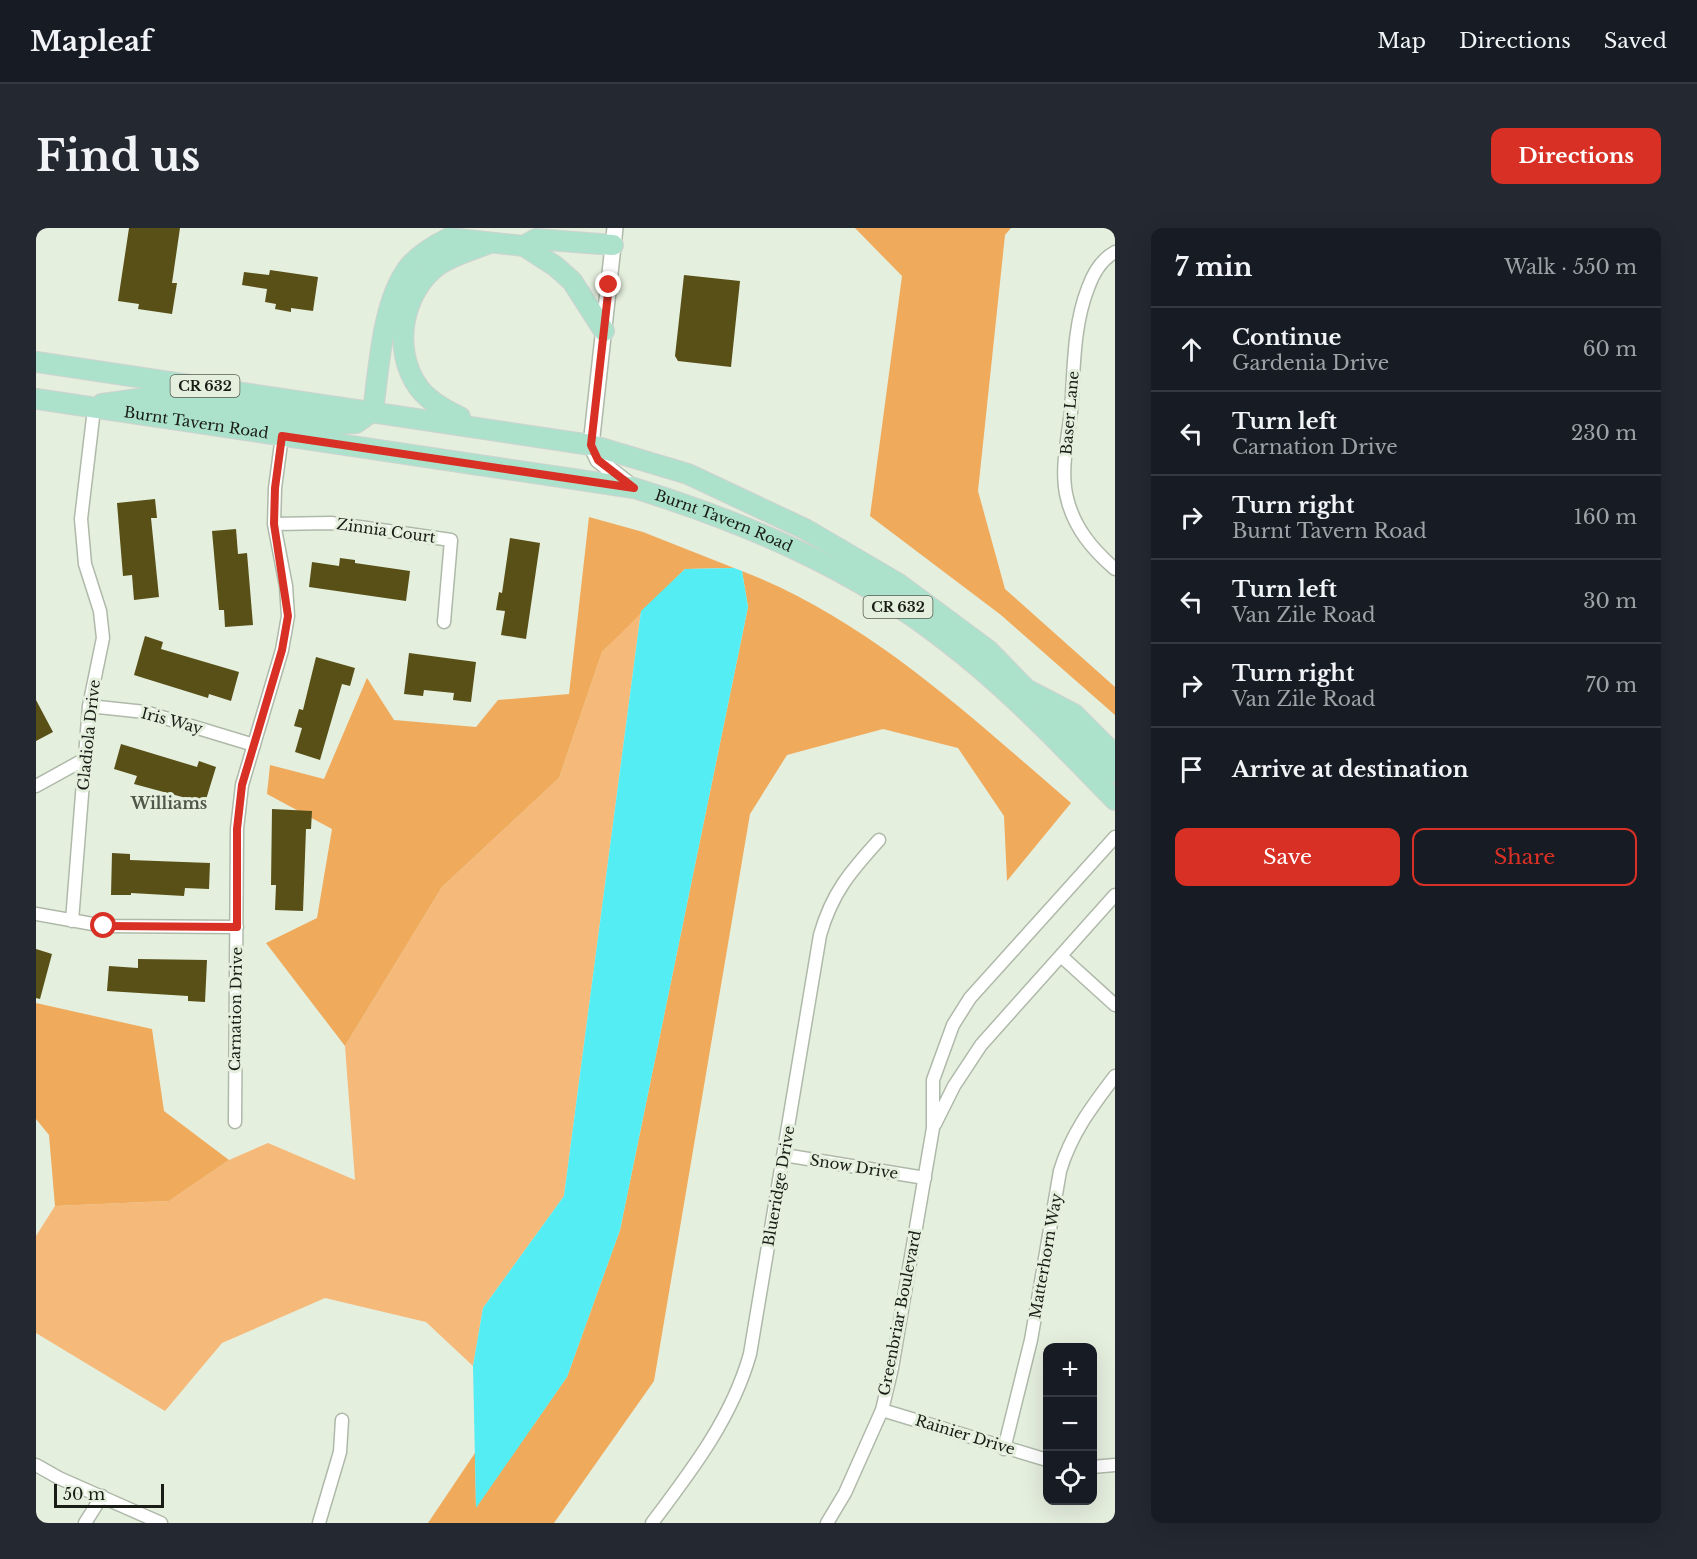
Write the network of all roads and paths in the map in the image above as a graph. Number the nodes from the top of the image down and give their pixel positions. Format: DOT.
graph roads {
  1 [pos="614,237"];
  2 [pos="487,244"];
  3 [pos="524,246"];
  4 [pos="1115,252"];
  5 [pos="604,331"];
  6 [pos="36,362"];
  7 [pos="36,399"];
  8 [pos="88,408"];
  9 [pos="373,411"];
  10 [pos="476,426"];
  11 [pos="282,436"];
  12 [pos="591,445"];
  13 [pos="634,488"];
  14 [pos="274,524"];
  15 [pos="1115,569"];
  16 [pos="444,622"];
  17 [pos="1026,689"];
  18 [pos="89,706"];
  19 [pos="254,745"];
  20 [pos="1115,755"];
  21 [pos="85,759"];
  22 [pos="1115,773"];
  23 [pos="36,786"];
  24 [pos="1115,800"];
  25 [pos="1115,837"];
  26 [pos="879,840"];
  27 [pos="1115,895"];
  28 [pos="36,914"];
  29 [pos="72,921"];
  30 [pos="237,927"];
  31 [pos="1060,956"];
  32 [pos="1115,1005"];
  33 [pos="1115,1076"];
  34 [pos="235,1122"];
  35 [pos="933,1128"];
  36 [pos="784,1155"];
  37 [pos="925,1178"];
  38 [pos="882,1410"];
  39 [pos="342,1420"];
  40 [pos="1004,1449"];
  41 [pos="1043,1459"];
  42 [pos="36,1465"];
  43 [pos="1115,1465"];
  44 [pos="1097,1467"];
  45 [pos="102,1496"];
  46 [pos="86,1523"];
  47 [pos="161,1523"];
  48 [pos="319,1523"];
  49 [pos="652,1523"];
  50 [pos="827,1523"];
  1 -- 3 [label="main road"];
  1 -- 5 [label="street"];
  2 -- 3 [label="main road"];
  2 -- 9 [label="main road"];
  2 -- 10 [label="main road"];
  3 -- 5 [label="main road"];
  4 -- 15 [label="street, Baser Lane"];
  5 -- 12 [label="street"];
  6 -- 9 [label="main road, Burnt Tavern Road / CR 632"];
  7 -- 8 [label="main road, Burnt Tavern Road / CR 632"];
  8 -- 9 [label="main road"];
  8 -- 11 [label="main road, Burnt Tavern Road / CR 632"];
  8 -- 18 [label="street, Gladiola Drive"];
  9 -- 10 [label="main road, Burnt Tavern Road / CR 632"];
  10 -- 12 [label="main road, Burnt Tavern Road / CR 632"];
  11 -- 13 [label="main road, Burnt Tavern Road / CR 632"];
  11 -- 14 [label="street, Carnation Drive"];
  12 -- 13 [label="street"];
  12 -- 17 [label="main road, Burnt Tavern Road / CR 632"];
  13 -- 24 [label="main road, Burnt Tavern Road / CR 632"];
  14 -- 16 [label="street, Zinnia Court"];
  14 -- 19 [label="street, Carnation Drive"];
  17 -- 20 [label="main road, Burnt Tavern Road / CR 632"];
  17 -- 22 [label="main road"];
  18 -- 19 [label="street, Iris Way"];
  18 -- 21 [label="street, Gladiola Drive"];
  19 -- 30 [label="street, Carnation Drive"];
  21 -- 23 [label="street"];
  21 -- 29 [label="street, Gladiola Drive"];
  25 -- 35 [label="street, Greenbriar Boulevard"];
  26 -- 36 [label="street, Blueridge Drive"];
  27 -- 31 [label="street, Greenbriar Boulevard"];
  28 -- 29 [label="street"];
  29 -- 30 [label="street"];
  30 -- 34 [label="street, Carnation Drive"];
  31 -- 32 [label="street"];
  31 -- 35 [label="street, Greenbriar Boulevard"];
  33 -- 40 [label="street, Matterhorn Way"];
  35 -- 37 [label="street, Greenbriar Boulevard"];
  36 -- 37 [label="street, Snow Drive"];
  36 -- 49 [label="street, Blueridge Drive"];
  37 -- 38 [label="street, Greenbriar Boulevard"];
  38 -- 40 [label="street, Rainier Drive"];
  38 -- 50 [label="street, Greenbriar Boulevard"];
  39 -- 48 [label="street"];
  40 -- 41 [label="street, Rainier Drive"];
  42 -- 45 [label="street"];
  43 -- 44 [label="street"];
  45 -- 46 [label="street"];
  45 -- 47 [label="street"];
}
